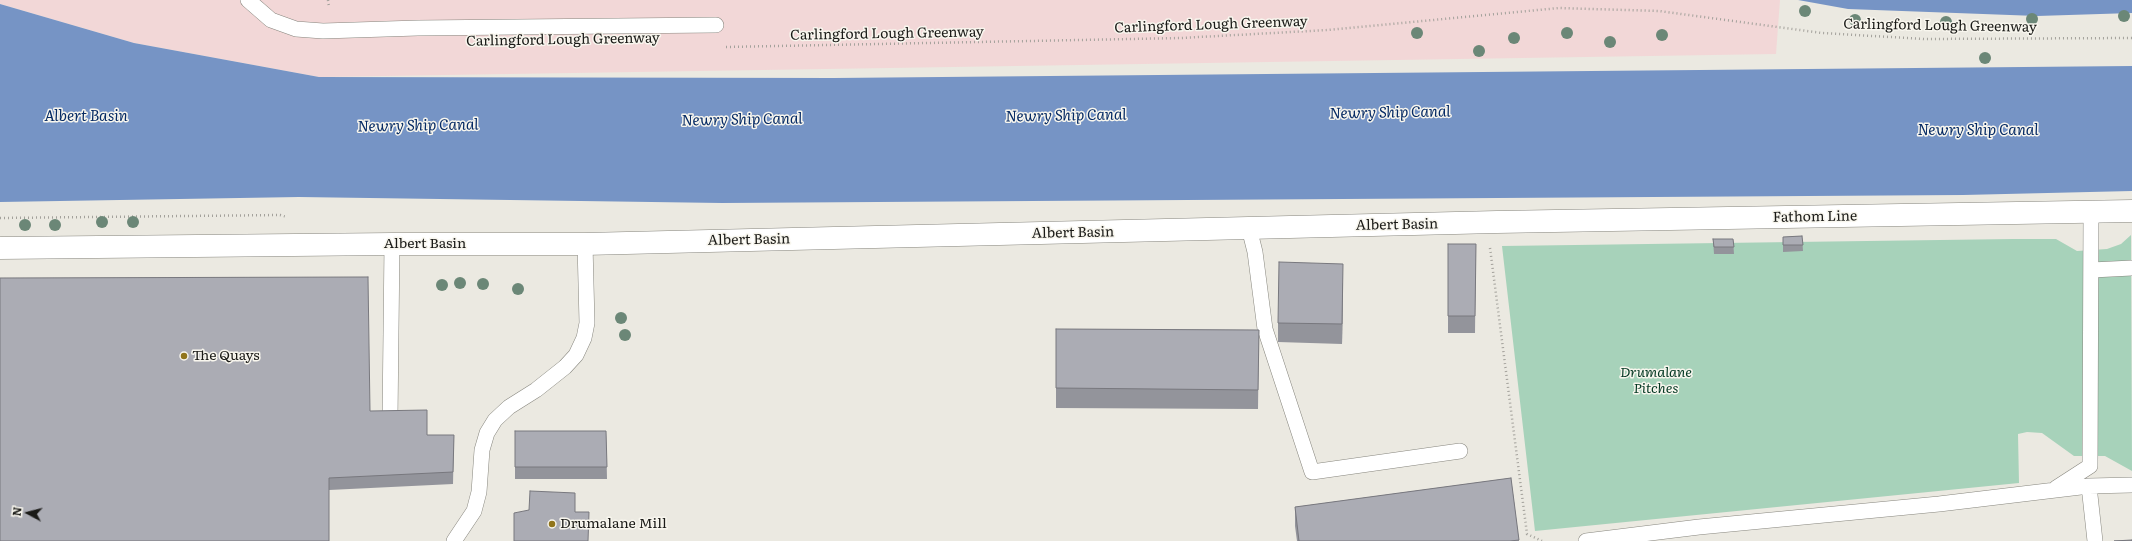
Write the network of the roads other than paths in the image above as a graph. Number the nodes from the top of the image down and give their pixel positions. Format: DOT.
graph roads {
  1 [pos="248,0"];
  2 [pos="716,25"];
  3 [pos="2132,211"];
  4 [pos="2091,212"];
  5 [pos="1249,228"];
  6 [pos="1493,232"];
  7 [pos="392,244"];
  8 [pos="585,244"];
  9 [pos="0,248"];
  10 [pos="2132,268"];
  11 [pos="2092,270"];
  12 [pos="390,419"];
  13 [pos="1460,451"];
  14 [pos="2132,485"];
  15 [pos="2089,486"];
  16 [pos="2054,490"];
  17 [pos="454,541"];
  18 [pos="1586,541"];
  19 [pos="2095,541"];
  1 -- 2 [label="lane"];
  3 -- 4 [label="street, Fathom Line"];
  4 -- 6 [label="street, Fathom Line"];
  4 -- 11 [label="lane"];
  5 -- 6 [label="street, Albert Basin"];
  5 -- 8 [label="street, Albert Basin"];
  5 -- 13 [label="lane"];
  7 -- 8 [label="street, Albert Basin"];
  7 -- 9 [label="street, Albert Basin"];
  7 -- 12 [label="lane"];
  8 -- 17 [label="lane"];
  10 -- 11 [label="lane"];
  11 -- 16 [label="lane"];
  14 -- 15 [label="lane"];
  15 -- 16 [label="lane"];
  15 -- 19 [label="lane"];
  16 -- 18 [label="lane"];
}
